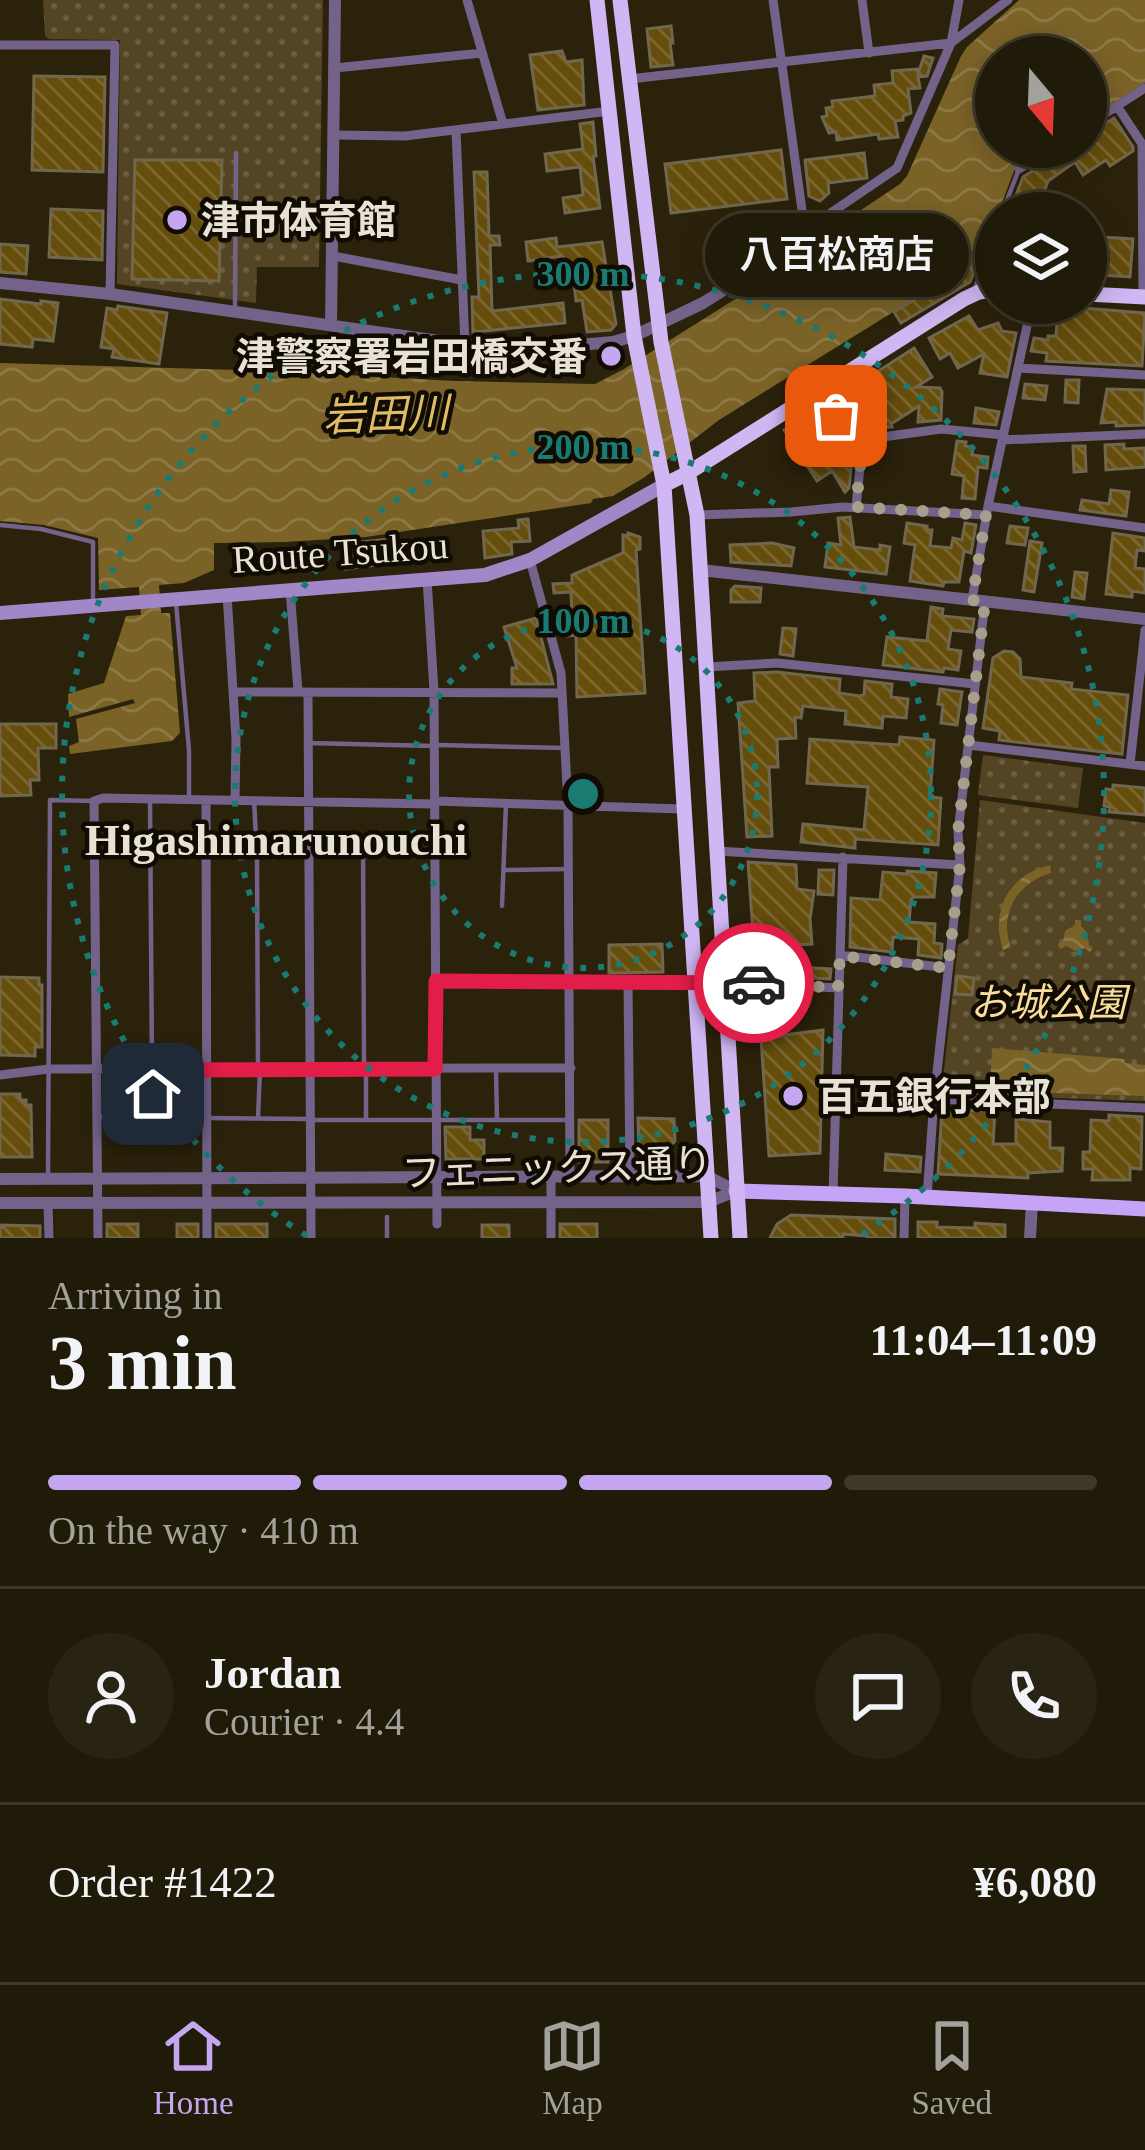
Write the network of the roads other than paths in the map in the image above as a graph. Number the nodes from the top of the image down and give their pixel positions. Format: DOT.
graph roads {
  1 [pos="335,0"];
  2 [pos="467,0"];
  3 [pos="597,0"];
  4 [pos="620,0"];
  5 [pos="773,0"];
  6 [pos="862,0"];
  7 [pos="959,0"];
  8 [pos="1008,0"];
  9 [pos="951,43"];
  10 [pos="0,45"];
  11 [pos="482,52"];
  12 [pos="869,53"];
  13 [pos="781,62"];
  14 [pos="335,68"];
  15 [pos="629,79"];
  16 [pos="1145,88"];
  17 [pos="1118,106"];
  18 [pos="610,111"];
  19 [pos="1107,113"];
  20 [pos="502,124"];
  21 [pos="456,130"];
  22 [pos="335,135"];
  23 [pos="236,153"];
  24 [pos="1019,169"];
  25 [pos="1144,176"];
  26 [pos="1010,192"];
  27 [pos="805,235"];
  28 [pos="333,256"];
  29 [pos="462,280"];
  30 [pos="0,283"];
  31 [pos="975,288"];
  32 [pos="110,294"];
  33 [pos="973,294"];
  34 [pos="1107,295"];
  35 [pos="1144,297"];
  36 [pos="235,312"];
  37 [pos="659,324"];
  38 [pos="1027,324"];
  39 [pos="331,325"];
  40 [pos="636,342"];
  41 [pos="465,345"];
  42 [pos="1018,368"];
  43 [pos="1145,376"];
  44 [pos="819,390"];
  45 [pos="1145,434"];
  46 [pos="1003,438"];
  47 [pos="853,441"];
  48 [pos="687,470"];
  49 [pos="663,478"];
  50 [pos="856,507"];
  51 [pos="987,511"];
  52 [pos="697,515"];
  53 [pos="0,525"];
  54 [pos="1145,528"];
  55 [pos="530,560"];
  56 [pos="700,570"];
  57 [pos="427,579"];
  58 [pos="290,590"];
  59 [pos="227,594"];
  60 [pos="172,598"];
  61 [pos="979,601"];
  62 [pos="96,605"];
  63 [pos="0,613"];
  64 [pos="1145,619"];
  65 [pos="1145,630"];
  66 [pos="705,667"];
  67 [pos="976,684"];
  68 [pos="303,691"];
  69 [pos="434,691"];
  70 [pos="233,692"];
  71 [pos="562,693"];
  72 [pos="308,743"];
  73 [pos="969,745"];
  74 [pos="434,746"];
  75 [pos="565,748"];
  76 [pos="1130,764"];
  77 [pos="1145,766"];
  78 [pos="150,798"];
  79 [pos="189,798"];
  80 [pos="206,800"];
  81 [pos="235,800"];
  82 [pos="254,800"];
  83 [pos="94,801"];
  84 [pos="308,801"];
  85 [pos="434,802"];
  86 [pos="506,803"];
  87 [pos="568,806"];
  88 [pos="682,809"];
  89 [pos="435,841"];
  90 [pos="716,851"];
  91 [pos="843,857"];
  92 [pos="960,865"];
  93 [pos="568,869"];
  94 [pos="504,870"];
  95 [pos="502,906"];
  96 [pos="840,956"];
  97 [pos="948,968"];
  98 [pos="569,980"];
  99 [pos="436,981"];
  100 [pos="628,982"];
  101 [pos="694,982"];
  102 [pos="725,982"];
  103 [pos="838,988"];
  104 [pos="496,1068"];
  105 [pos="571,1068"];
  106 [pos="50,1069"];
  107 [pos="206,1069"];
  108 [pos="259,1069"];
  109 [pos="365,1069"];
  110 [pos="435,1069"];
  111 [pos="98,1070"];
  112 [pos="152,1070"];
  113 [pos="310,1070"];
  114 [pos="0,1075"];
  115 [pos="934,1099"];
  116 [pos="1145,1108"];
  117 [pos="98,1118"];
  118 [pos="153,1118"];
  119 [pos="206,1118"];
  120 [pos="258,1118"];
  121 [pos="311,1120"];
  122 [pos="366,1120"];
  123 [pos="436,1120"];
  124 [pos="497,1120"];
  125 [pos="571,1120"];
  126 [pos="707,1176"];
  127 [pos="630,1177"];
  128 [pos="311,1178"];
  129 [pos="436,1178"];
  130 [pos="551,1178"];
  131 [pos="570,1178"];
  132 [pos="0,1179"];
  133 [pos="98,1179"];
  134 [pos="206,1179"];
  135 [pos="48,1180"];
  136 [pos="736,1191"];
  137 [pos="833,1194"];
  138 [pos="905,1196"];
  139 [pos="928,1197"];
  140 [pos="551,1202"];
  141 [pos="708,1202"];
  142 [pos="1032,1202"];
  143 [pos="0,1203"];
  144 [pos="48,1203"];
  145 [pos="97,1203"];
  146 [pos="206,1203"];
  147 [pos="311,1203"];
  148 [pos="437,1203"];
  149 [pos="1145,1209"];
  150 [pos="387,1216"];
  151 [pos="437,1224"];
  152 [pos="49,1238"];
  153 [pos="98,1238"];
  154 [pos="207,1238"];
  155 [pos="311,1238"];
  156 [pos="387,1238"];
  157 [pos="551,1238"];
  158 [pos="711,1238"];
  159 [pos="740,1238"];
  160 [pos="904,1238"];
  161 [pos="1030,1238"];
  1 -- 14 [label="street"];
  2 -- 11 [label="street"];
  3 -- 18 [label="highway"];
  4 -- 15 [label="highway"];
  5 -- 13 [label="street"];
  6 -- 12 [label="street"];
  7 -- 9 [label="street"];
  8 -- 9 [label="street"];
  9 -- 12 [label="street"];
  9 -- 27 [label="street"];
  10 -- 32 [label="street"];
  11 -- 14 [label="street"];
  11 -- 20 [label="street"];
  12 -- 13 [label="street"];
  13 -- 15 [label="street"];
  13 -- 27 [label="street"];
  14 -- 22 [label="street"];
  15 -- 37 [label="highway"];
  16 -- 17 [label="street"];
  17 -- 19 [label="street"];
  17 -- 25 [label="street"];
  18 -- 20 [label="street"];
  18 -- 40 [label="highway"];
  20 -- 21 [label="street"];
  21 -- 22 [label="street"];
  21 -- 29 [label="street"];
  22 -- 28 [label="street"];
  23 -- 36 [label="lane"];
  24 -- 26 [label="lane"];
  25 -- 35 [label="street"];
  27 -- 37 [label="street"];
  28 -- 29 [label="street"];
  28 -- 39 [label="street"];
  29 -- 41 [label="street"];
  30 -- 32 [label="street"];
  31 -- 33 [label="lane"];
  32 -- 36 [label="street"];
  33 -- 44 [label="highway"];
  34 -- 35 [label="highway"];
  36 -- 39 [label="street"];
  37 -- 40 [label="street"];
  37 -- 48 [label="highway"];
  38 -- 42 [label="street"];
  39 -- 41 [label="street"];
  40 -- 41 [label="street"];
  40 -- 49 [label="highway"];
  42 -- 43 [label="street"];
  42 -- 46 [label="street"];
  44 -- 47 [label="street"];
  44 -- 48 [label="highway"];
  45 -- 46 [label="street"];
  46 -- 47 [label="street"];
  46 -- 51 [label="street"];
  47 -- 50 [label="street"];
  48 -- 49 [label="highway"];
  48 -- 52 [label="highway"];
  49 -- 55 [label="main road, Route Tsukou"];
  49 -- 88 [label="highway"];
  50 -- 51 [label="street"];
  50 -- 52 [label="street"];
  51 -- 54 [label="street"];
  51 -- 61 [label="street"];
  52 -- 56 [label="highway"];
  53 -- 62 [label="lane"];
  55 -- 57 [label="main road, Route Tsukou"];
  55 -- 71 [label="street"];
  56 -- 61 [label="street"];
  56 -- 66 [label="highway"];
  57 -- 58 [label="main road, Route Tsukou"];
  57 -- 69 [label="street"];
  58 -- 59 [label="main road, Route Tsukou"];
  58 -- 68 [label="street"];
  59 -- 60 [label="main road, Route Tsukou"];
  59 -- 70 [label="street"];
  60 -- 62 [label="main road, Route Tsukou"];
  60 -- 79 [label="lane"];
  61 -- 64 [label="street"];
  61 -- 67 [label="street"];
  62 -- 63 [label="main road, Route Tsukou"];
  65 -- 76 [label="street"];
  66 -- 67 [label="street"];
  66 -- 90 [label="highway"];
  67 -- 73 [label="street"];
  68 -- 69 [label="street"];
  68 -- 70 [label="street"];
  68 -- 72 [label="street"];
  69 -- 71 [label="street"];
  69 -- 74 [label="street"];
  70 -- 81 [label="street"];
  71 -- 75 [label="street"];
  72 -- 74 [label="lane"];
  72 -- 84 [label="street"];
  73 -- 76 [label="street"];
  73 -- 92 [label="street"];
  74 -- 75 [label="lane"];
  74 -- 85 [label="street"];
  75 -- 87 [label="street"];
  76 -- 77 [label="street"];
  78 -- 79 [label="street"];
  78 -- 83 [label="street"];
  78 -- 112 [label="lane"];
  79 -- 80 [label="street"];
  80 -- 81 [label="street"];
  80 -- 107 [label="street"];
  81 -- 82 [label="street"];
  82 -- 84 [label="street"];
  82 -- 108 [label="lane"];
  83 -- 106 [label="lane"];
  83 -- 111 [label="street"];
  84 -- 85 [label="street"];
  84 -- 113 [label="street"];
  85 -- 86 [label="street"];
  85 -- 89 [label="street"];
  86 -- 87 [label="street"];
  86 -- 94 [label="lane"];
  87 -- 88 [label="street"];
  87 -- 93 [label="street"];
  88 -- 101 [label="highway"];
  89 -- 99 [label="street"];
  89 -- 109 [label="lane"];
  90 -- 91 [label="street"];
  90 -- 102 [label="highway"];
  91 -- 92 [label="street"];
  91 -- 96 [label="street"];
  92 -- 97 [label="street"];
  93 -- 94 [label="lane"];
  93 -- 98 [label="street"];
  94 -- 95 [label="lane"];
  96 -- 97 [label="street"];
  96 -- 103 [label="street"];
  97 -- 115 [label="street"];
  98 -- 99 [label="street"];
  98 -- 100 [label="street"];
  98 -- 105 [label="street"];
  99 -- 110 [label="street"];
  100 -- 101 [label="street"];
  100 -- 127 [label="street"];
  101 -- 102 [label="street"];
  101 -- 126 [label="highway"];
  102 -- 103 [label="street"];
  102 -- 136 [label="highway"];
  103 -- 137 [label="street"];
  104 -- 105 [label="street"];
  104 -- 110 [label="street"];
  104 -- 124 [label="lane"];
  105 -- 125 [label="street"];
  106 -- 111 [label="street"];
  106 -- 114 [label="street"];
  106 -- 135 [label="lane"];
  107 -- 108 [label="street"];
  107 -- 112 [label="street"];
  107 -- 119 [label="street"];
  108 -- 113 [label="street"];
  108 -- 120 [label="lane"];
  109 -- 110 [label="street"];
  109 -- 113 [label="street"];
  109 -- 122 [label="lane"];
  110 -- 123 [label="street"];
  111 -- 112 [label="street"];
  111 -- 117 [label="street"];
  112 -- 118 [label="lane"];
  113 -- 121 [label="street"];
  115 -- 116 [label="street"];
  115 -- 139 [label="street"];
  117 -- 118 [label="lane"];
  117 -- 133 [label="street"];
  118 -- 119 [label="lane"];
  119 -- 120 [label="lane"];
  119 -- 134 [label="street"];
  120 -- 121 [label="lane"];
  121 -- 122 [label="lane"];
  121 -- 128 [label="street"];
  122 -- 123 [label="lane"];
  123 -- 124 [label="lane"];
  123 -- 129 [label="street"];
  124 -- 125 [label="lane"];
  125 -- 131 [label="street"];
  126 -- 127 [label="street, フェニックス通り"];
  126 -- 136 [label="street, フェニックス通り"];
  126 -- 141 [label="highway"];
  127 -- 131 [label="street, フェニックス通り"];
  128 -- 129 [label="street, フェニックス通り"];
  128 -- 134 [label="street, フェニックス通り"];
  128 -- 147 [label="street"];
  129 -- 130 [label="street, フェニックス通り"];
  129 -- 148 [label="street"];
  130 -- 131 [label="street, フェニックス通り"];
  130 -- 140 [label="street"];
  132 -- 135 [label="street, フェニックス通り"];
  133 -- 134 [label="street, フェニックス通り"];
  133 -- 135 [label="street, フェニックス通り"];
  133 -- 145 [label="street"];
  134 -- 146 [label="street"];
  136 -- 137 [label="main road"];
  136 -- 141 [label="street, フェニックス通り"];
  136 -- 159 [label="highway"];
  137 -- 138 [label="main road"];
  138 -- 139 [label="main road"];
  138 -- 160 [label="street"];
  139 -- 142 [label="main road"];
  140 -- 141 [label="street, フェニックス通り"];
  140 -- 148 [label="street, フェニックス通り"];
  140 -- 157 [label="street"];
  141 -- 158 [label="highway"];
  142 -- 149 [label="main road"];
  142 -- 161 [label="street"];
  143 -- 144 [label="street, フェニックス通り"];
  144 -- 145 [label="street, フェニックス通り"];
  144 -- 152 [label="street"];
  145 -- 146 [label="street, フェニックス通り"];
  145 -- 153 [label="street"];
  146 -- 147 [label="street, フェニックス通り"];
  146 -- 154 [label="street"];
  147 -- 148 [label="street, フェニックス通り"];
  147 -- 155 [label="street"];
  148 -- 151 [label="street"];
  150 -- 156 [label="lane"];
}
